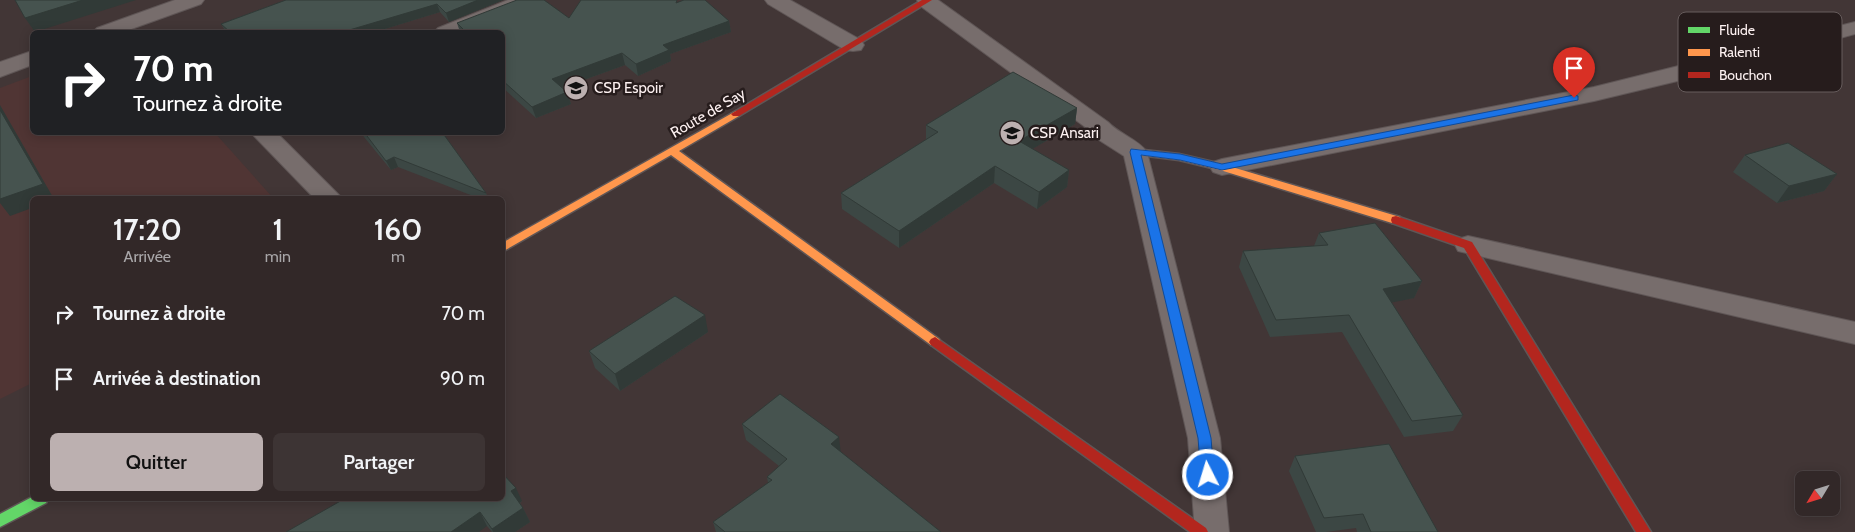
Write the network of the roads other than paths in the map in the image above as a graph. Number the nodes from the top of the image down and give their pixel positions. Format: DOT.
graph roads {
  1 [pos="194,0"];
  2 [pos="526,0"];
  3 [pos="774,0"];
  4 [pos="927,0"];
  5 [pos="146,26"];
  6 [pos="1855,28"];
  7 [pos="118,30"];
  8 [pos="450,30"];
  9 [pos="1842,31"];
  10 [pos="853,45"];
  11 [pos="30,59"];
  12 [pos="0,70"];
  13 [pos="1678,74"];
  14 [pos="265,135"];
  15 [pos="672,151"];
  16 [pos="1135,152"];
  17 [pos="1222,167"];
  18 [pos="327,196"];
  19 [pos="1468,245"];
  20 [pos="505,246"];
  21 [pos="1855,333"];
  22 [pos="36,501"];
  23 [pos="0,521"];
  24 [pos="1201,532"];
  25 [pos="1212,532"];
  26 [pos="1644,532"];
  1 -- 5 [label="street"];
  2 -- 8 [label="street"];
  3 -- 10 [label="street"];
  4 -- 10 [label="street, Route de Say"];
  4 -- 16 [label="street"];
  5 -- 7 [label="street"];
  6 -- 9 [label="street"];
  10 -- 15 [label="street, Route de Say"];
  11 -- 12 [label="street"];
  13 -- 17 [label="street"];
  14 -- 18 [label="street"];
  15 -- 20 [label="street, Route de Say"];
  15 -- 24 [label="street"];
  16 -- 17 [label="street"];
  16 -- 25 [label="street"];
  17 -- 19 [label="street"];
  19 -- 21 [label="street"];
  19 -- 26 [label="street"];
  22 -- 23 [label="street"];
}
